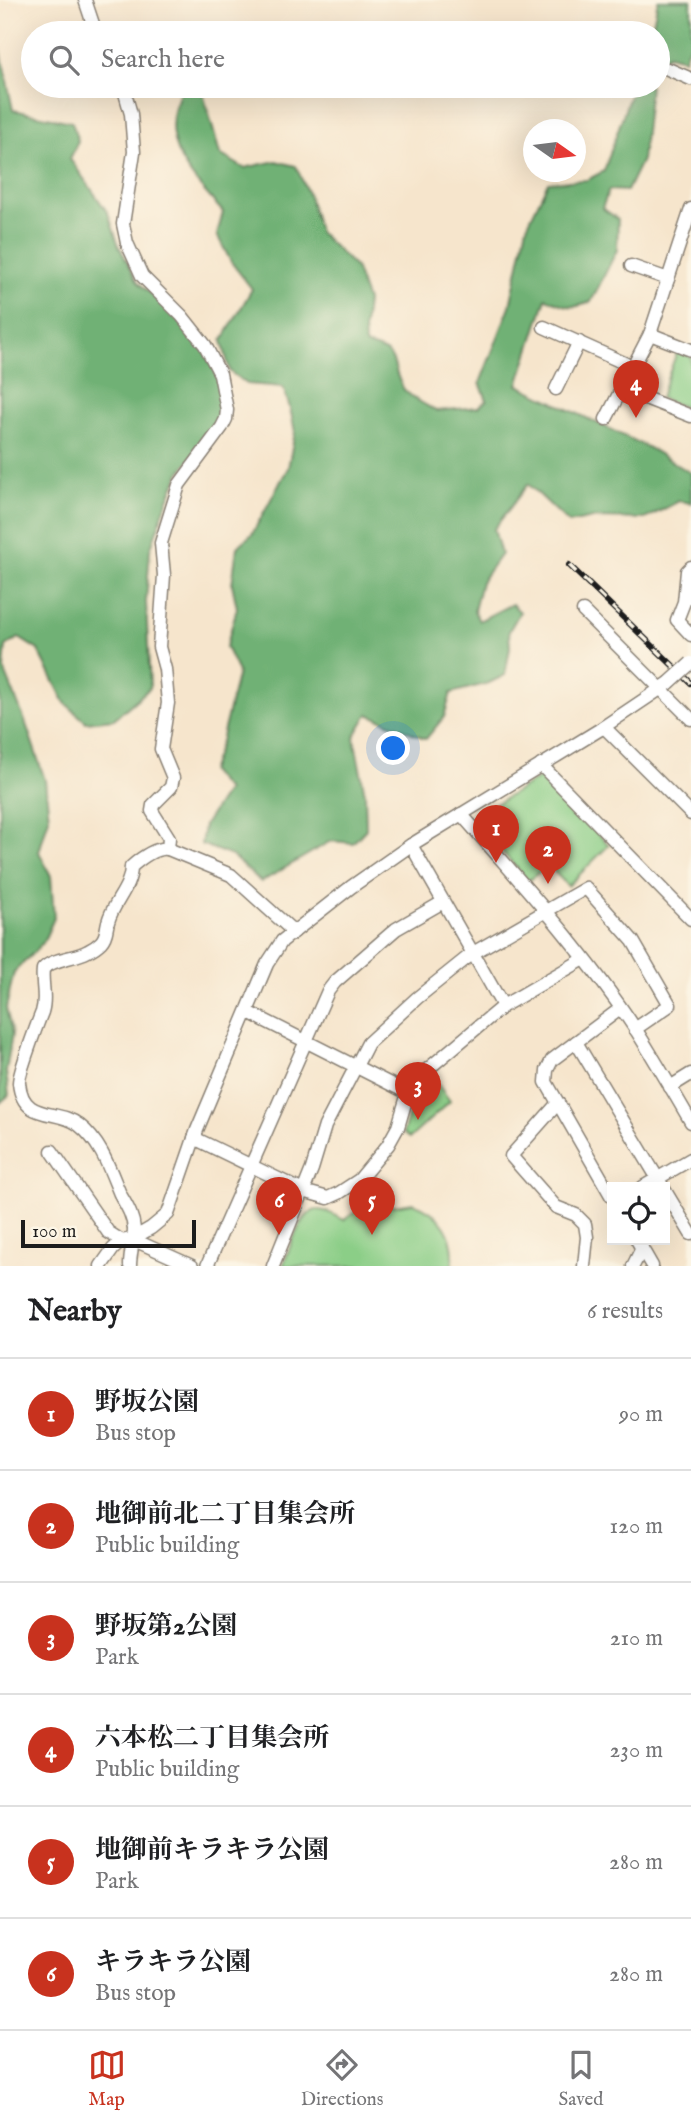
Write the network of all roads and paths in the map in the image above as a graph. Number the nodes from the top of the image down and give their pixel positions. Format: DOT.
graph roads {
  1 [pos="85,0"];
  2 [pos="92,21"];
  3 [pos="670,70"];
  4 [pos="691,79"];
  5 [pos="126,98"];
  6 [pos="691,209"];
  7 [pos="631,266"];
  8 [pos="668,279"];
  9 [pos="544,327"];
  10 [pos="650,334"];
  11 [pos="579,342"];
  12 [pos="691,349"];
  13 [pos="633,366"];
  14 [pos="622,389"];
  15 [pos="556,390"];
  16 [pos="691,416"];
  17 [pos="607,419"];
  18 [pos="691,567"];
  19 [pos="583,611"];
  20 [pos="691,635"];
  21 [pos="691,663"];
  22 [pos="665,686"];
  23 [pos="691,719"];
  24 [pos="604,727"];
  25 [pos="541,765"];
  26 [pos="460,814"];
  27 [pos="691,814"];
  28 [pos="411,845"];
  29 [pos="168,849"];
  30 [pos="443,902"];
  31 [pos="546,911"];
  32 [pos="691,919"];
  33 [pos="294,932"];
  34 [pos="473,953"];
  35 [pos="584,959"];
  36 [pos="503,1006"];
  37 [pos="620,1009"];
  38 [pos="248,1012"];
  39 [pos="635,1029"];
  40 [pos="306,1041"];
  41 [pos="576,1042"];
  42 [pos="355,1066"];
  43 [pos="691,1074"];
  44 [pos="670,1087"];
  45 [pos="408,1093"];
  46 [pos="558,1103"];
  47 [pos="691,1122"];
  48 [pos="194,1138"];
  49 [pos="53,1157"];
  50 [pos="691,1159"];
  51 [pos="251,1166"];
  52 [pos="659,1178"];
  53 [pos="652,1182"];
  54 [pos="607,1188"];
  55 [pos="303,1192"];
  56 [pos="691,1234"];
  57 [pos="127,1240"];
  58 [pos="639,1245"];
  59 [pos="640,1245"];
  60 [pos="101,1266"];
  61 [pos="130,1266"];
  62 [pos="192,1266"];
  63 [pos="207,1266"];
  64 [pos="273,1266"];
  65 [pos="584,1266"];
  66 [pos="633,1266"];
  67 [pos="652,1266"];
  1 -- 2 [label="street"];
  3 -- 4 [label="street"];
  5 -- 29 [label="street"];
  6 -- 8 [label="street"];
  7 -- 8 [label="street"];
  8 -- 10 [label="street"];
  9 -- 11 [label="street"];
  10 -- 12 [label="street"];
  10 -- 13 [label="street"];
  11 -- 13 [label="street"];
  11 -- 15 [label="street"];
  13 -- 14 [label="street"];
  14 -- 16 [label="street"];
  14 -- 17 [label="street"];
  18 -- 20 [label="street"];
  19 -- 22 [label="street"];
  21 -- 22 [label="street, bridge"];
  22 -- 23 [label="street"];
  22 -- 24 [label="street"];
  24 -- 25 [label="street"];
  24 -- 27 [label="street"];
  25 -- 26 [label="street"];
  25 -- 32 [label="street"];
  26 -- 28 [label="street"];
  26 -- 31 [label="street"];
  28 -- 30 [label="street"];
  28 -- 33 [label="street"];
  29 -- 33 [label="street"];
  29 -- 57 [label="street"];
  30 -- 34 [label="street"];
  30 -- 40 [label="street"];
  31 -- 34 [label="street"];
  31 -- 35 [label="street"];
  31 -- 39 [label="street"];
  33 -- 38 [label="street"];
  34 -- 36 [label="street"];
  34 -- 42 [label="street"];
  35 -- 36 [label="street"];
  35 -- 37 [label="street"];
  36 -- 45 [label="street"];
  37 -- 39 [label="street"];
  37 -- 41 [label="street"];
  38 -- 40 [label="street"];
  38 -- 48 [label="street"];
  39 -- 44 [label="street"];
  40 -- 42 [label="street"];
  40 -- 51 [label="street"];
  41 -- 46 [label="street"];
  41 -- 52 [label="street"];
  42 -- 45 [label="street"];
  42 -- 55 [label="street"];
  43 -- 44 [label="street"];
  44 -- 47 [label="street"];
  45 -- 55 [label="street"];
  46 -- 54 [label="street"];
  46 -- 65 [label="street"];
  48 -- 51 [label="street"];
  48 -- 57 [label="street"];
  49 -- 57 [label="street"];
  50 -- 52 [label="street"];
  51 -- 55 [label="street"];
  51 -- 63 [label="street"];
  52 -- 53 [label="street"];
  52 -- 56 [label="street"];
  55 -- 64 [label="street"];
  57 -- 60 [label="street"];
  57 -- 61 [label="street"];
  57 -- 62 [label="street"];
  58 -- 66 [label="street"];
  59 -- 67 [label="street"];
}
